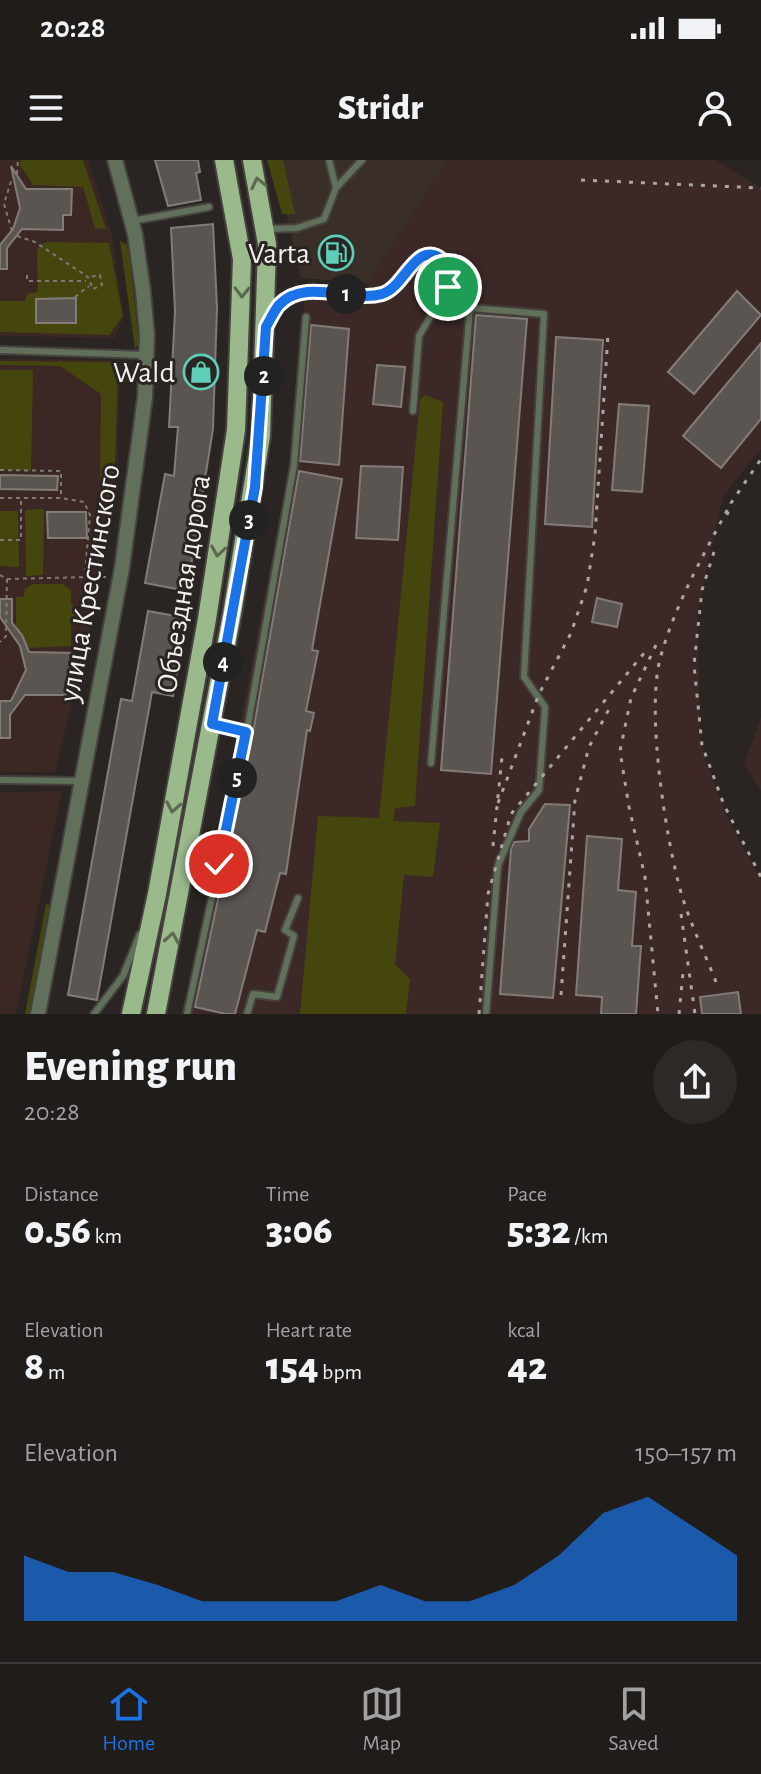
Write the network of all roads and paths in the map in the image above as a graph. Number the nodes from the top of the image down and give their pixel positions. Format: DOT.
graph roads {
  1 [pos="18,160"];
  2 [pos="115,160"];
  3 [pos="224,160"];
  4 [pos="252,160"];
  5 [pos="329,160"];
  6 [pos="362,160"];
  7 [pos="17,174"];
  8 [pos="12,178"];
  9 [pos="336,188"];
  10 [pos="2,204"];
  11 [pos="209,207"];
  12 [pos="132,221"];
  13 [pos="266,229"];
  14 [pos="12,231"];
  15 [pos="17,236"];
  16 [pos="27,275"];
  17 [pos="87,279"];
  18 [pos="89,286"];
  19 [pos="75,297"];
  20 [pos="306,317"];
  21 [pos="266,327"];
  22 [pos="0,350"];
  23 [pos="147,355"];
  24 [pos="413,411"];
  25 [pos="0,470"];
  26 [pos="0,498"];
  27 [pos="21,498"];
  28 [pos="61,498"];
  29 [pos="0,540"];
  30 [pos="0,575"];
  31 [pos="89,577"];
  32 [pos="106,577"];
  33 [pos="7,579"];
  34 [pos="0,642"];
  35 [pos="212,724"];
  36 [pos="246,732"];
  37 [pos="431,763"];
  38 [pos="0,780"];
  39 [pos="81,781"];
  40 [pos="157,894"];
  41 [pos="298,898"];
  42 [pos="38,1014"];
  43 [pos="94,1014"];
  44 [pos="131,1014"];
  45 [pos="156,1014"];
  46 [pos="187,1014"];
  47 [pos="247,1014"];
  48 [pos="486,1014"];
  1 -- 7 [label="path"];
  2 -- 12 [label="street, улица Крестинского"];
  3 -- 40 [label="main road, Объездная дорога, one-way"];
  13 -- 4 [label="main road, Объездная дорога, one-way"];
  5 -- 9 [label="lane"];
  6 -- 9 [label="lane"];
  8 -- 10 [label="path"];
  9 -- 13 [label="lane"];
  10 -- 14 [label="path"];
  11 -- 12 [label="lane"];
  12 -- 23 [label="street, улица Крестинского"];
  13 -- 21 [label="main road, Объездная дорога"];
  15 -- 17 [label="path"];
  16 -- 17 [label="path"];
  17 -- 18 [label="path"];
  17 -- 18 [label="path"];
  18 -- 19 [label="path"];
  20 -- 36 [label="lane"];
  21 -- 24 [label="lane"];
  21 -- 35 [label="main road, Объездная дорога"];
  22 -- 23 [label="lane"];
  23 -- 39 [label="street, улица Крестинского"];
  25 -- 28 [label="path"];
  26 -- 27 [label="path"];
  27 -- 28 [label="path"];
  27 -- 29 [label="path"];
  28 -- 31 [label="path"];
  30 -- 33 [label="path"];
  31 -- 32 [label="path"];
  31 -- 33 [label="path"];
  33 -- 34 [label="path"];
  35 -- 36 [label="lane"];
  45 -- 35 [label="main road, Объездная дорога, one-way"];
  36 -- 46 [label="lane"];
  37 -- 48 [label="lane"];
  38 -- 39 [label="lane"];
  39 -- 42 [label="street, улица Крестинского"];
  40 -- 43 [label="lane"];
  40 -- 44 [label="main road, Объездная дорога"];
  41 -- 47 [label="lane"];
}
